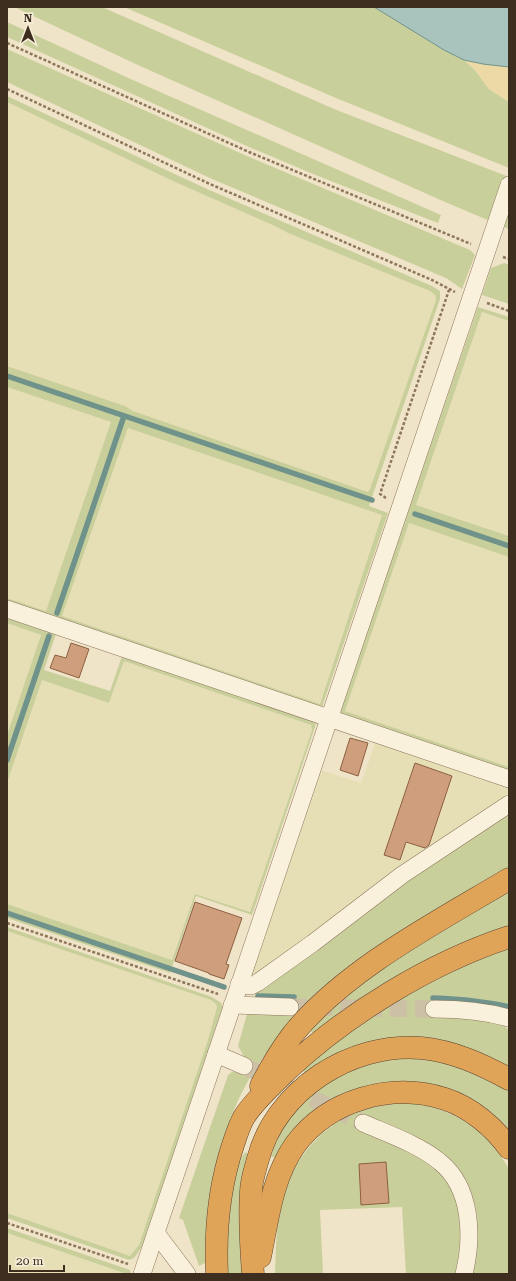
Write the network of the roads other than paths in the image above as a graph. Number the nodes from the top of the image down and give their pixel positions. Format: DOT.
graph roads {
  1 [pos="509,185"];
  2 [pos="7,609"];
  3 [pos="329,719"];
  4 [pos="509,780"];
  5 [pos="509,804"];
  6 [pos="509,879"];
  7 [pos="509,937"];
  8 [pos="235,996"];
  9 [pos="290,1007"];
  10 [pos="434,1009"];
  11 [pos="509,1018"];
  12 [pos="216,1054"];
  13 [pos="244,1066"];
  14 [pos="509,1079"];
  15 [pos="244,1117"];
  16 [pos="363,1123"];
  17 [pos="509,1148"];
  18 [pos="156,1233"];
  19 [pos="143,1272"];
  20 [pos="187,1274"];
  21 [pos="217,1274"];
  22 [pos="253,1274"];
  23 [pos="257,1274"];
  24 [pos="464,1274"];
  1 -- 3 [label="street"];
  2 -- 3 [label="street"];
  3 -- 4 [label="street"];
  3 -- 8 [label="street"];
  5 -- 8 [label="street"];
  6 -- 15 [label="highway"];
  7 -- 15 [label="highway"];
  8 -- 9 [label="street"];
  8 -- 12 [label="street"];
  10 -- 11 [label="street"];
  12 -- 13 [label="street"];
  12 -- 18 [label="street"];
  14 -- 22 [label="highway"];
  15 -- 21 [label="highway"];
  16 -- 24 [label="street"];
  17 -- 23 [label="highway"];
  18 -- 19 [label="street"];
  18 -- 20 [label="street"];
}
